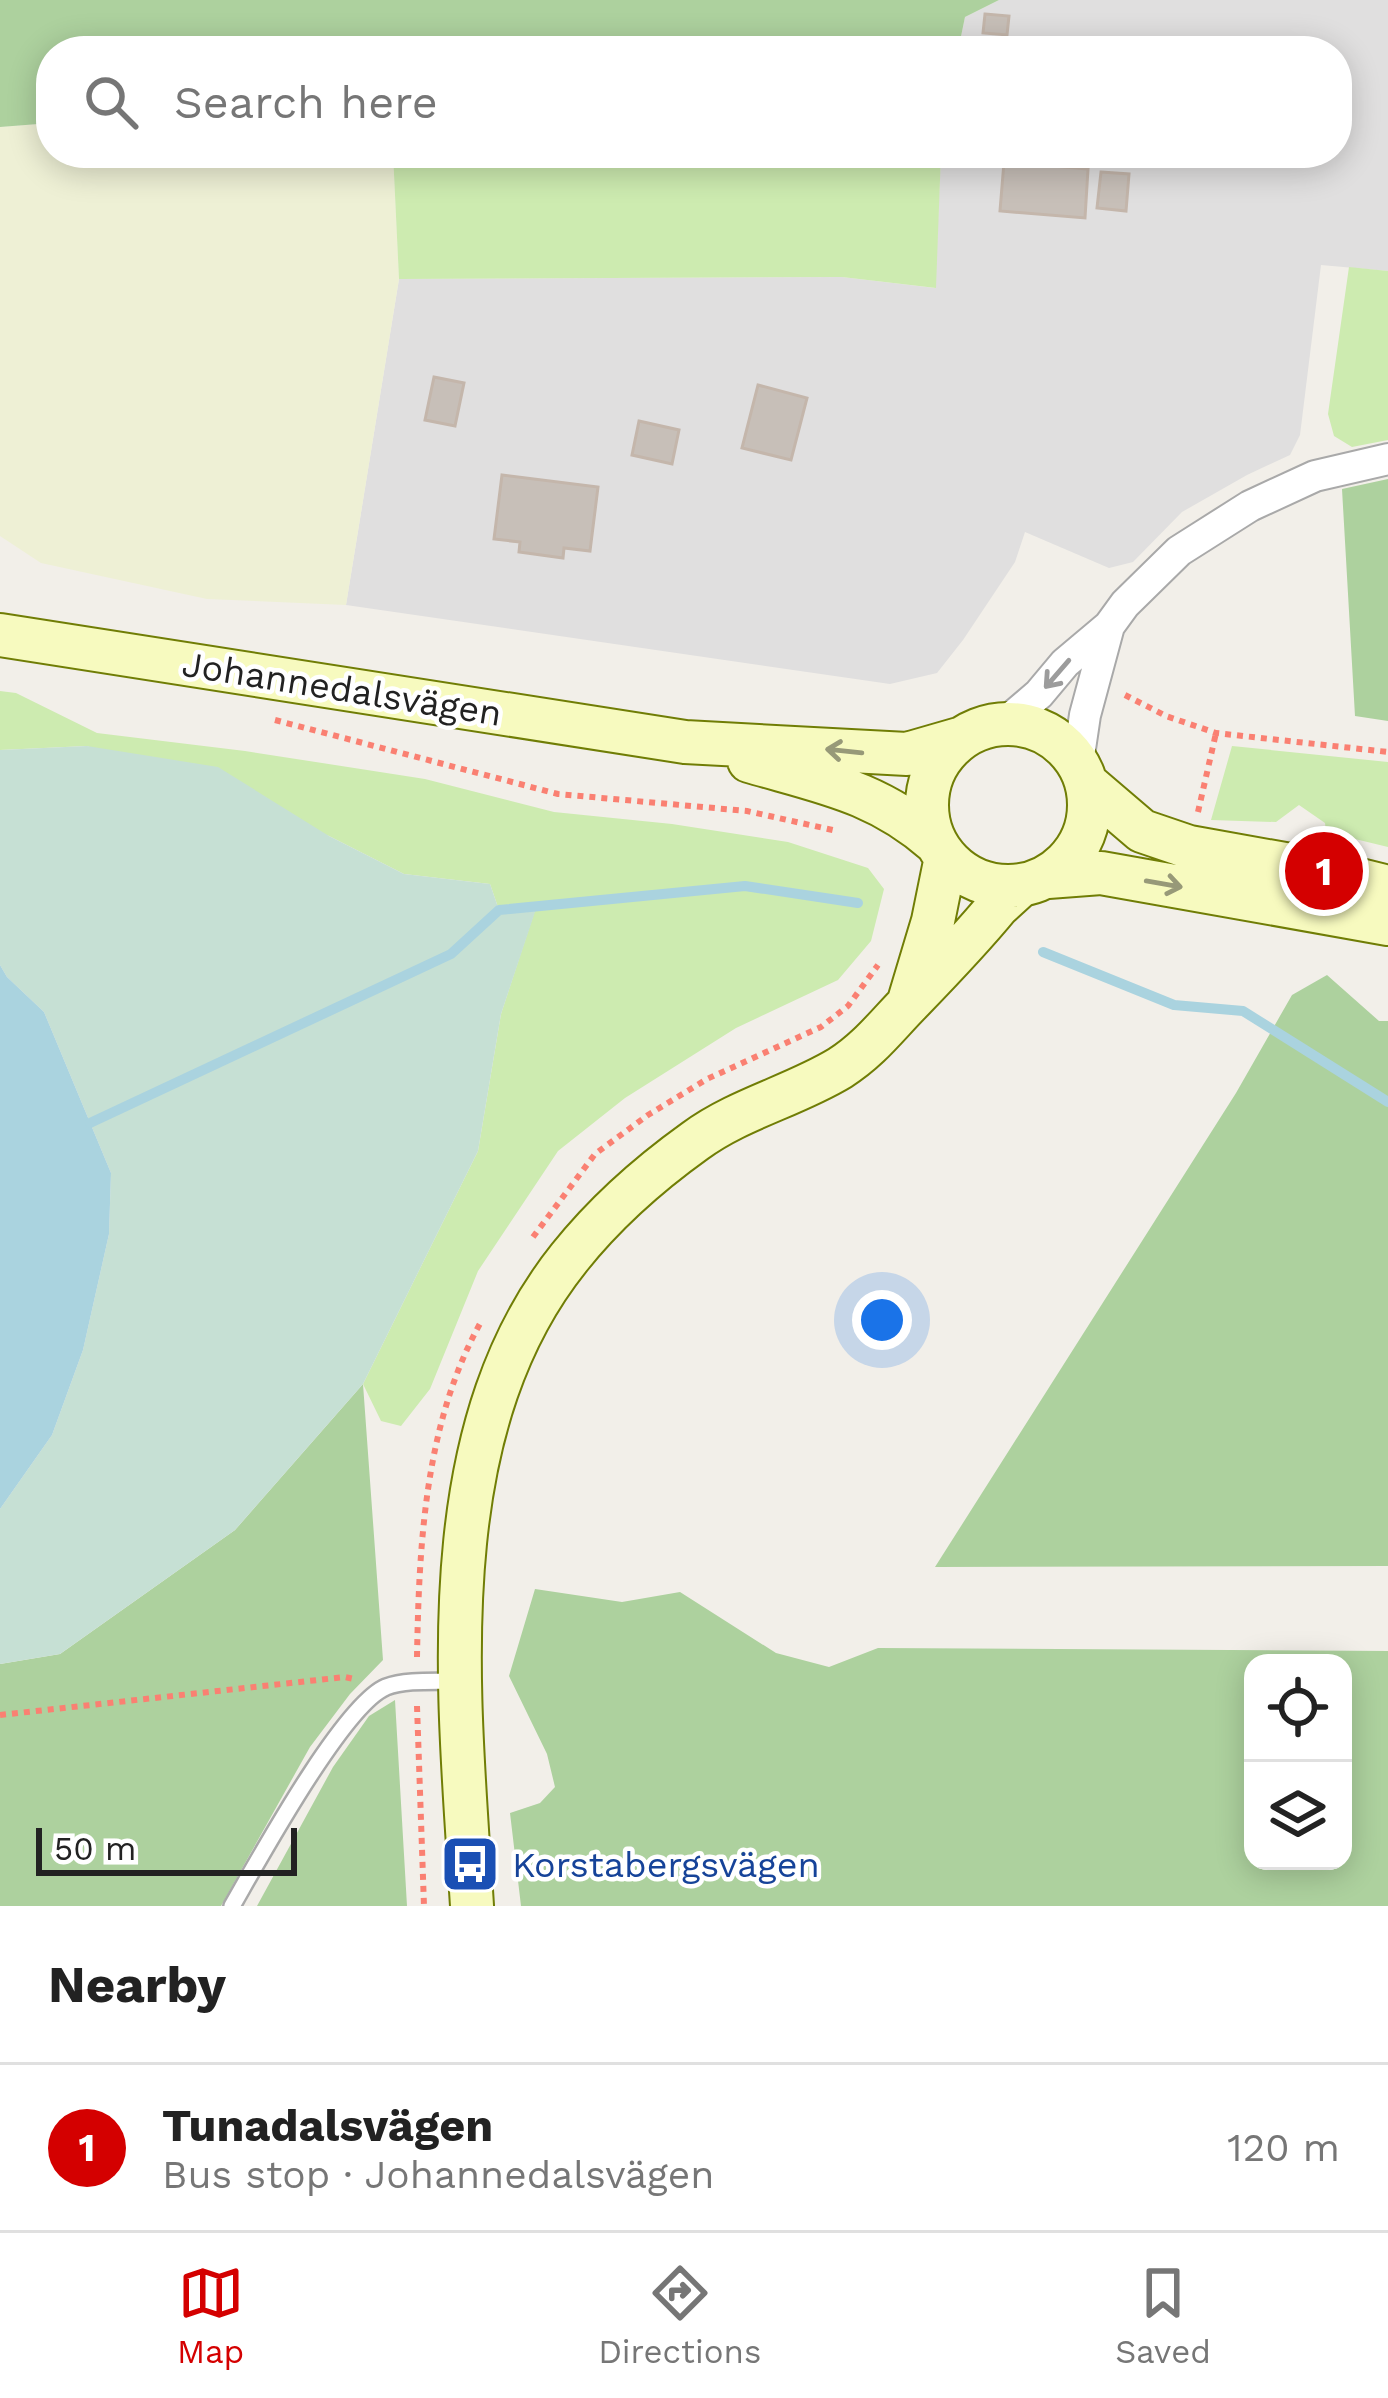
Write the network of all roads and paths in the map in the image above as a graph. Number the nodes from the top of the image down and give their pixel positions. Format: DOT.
graph roads {
  1 [pos="1388,460"];
  2 [pos="1109,626"];
  3 [pos="0,635"];
  4 [pos="1005,723"];
  5 [pos="959,739"];
  6 [pos="685,742"];
  7 [pos="1083,773"];
  8 [pos="940,850"];
  9 [pos="1034,881"];
  10 [pos="1388,887"];
  11 [pos="1388,924"];
  12 [pos="887,950"];
  13 [pos="908,1004"];
  14 [pos="527,1248"];
  15 [pos="491,1306"];
  16 [pos="460,1681"];
  17 [pos="416,1683"];
  18 [pos="389,1685"];
  19 [pos="0,1715"];
  20 [pos="232,1906"];
  21 [pos="424,1906"];
  22 [pos="472,1906"];
  1 -- 2 [label="street"];
  2 -- 4 [label="street, one-way"];
  2 -- 7 [label="street"];
  3 -- 6 [label="main road, Johannedalsvägen"];
  4 -- 5 [label="main road"];
  4 -- 7 [label="main road"];
  5 -- 6 [label="main road, Johannedalsvägen, one-way"];
  5 -- 8 [label="main road"];
  6 -- 8 [label="main road, Johannedalsvägen"];
  7 -- 9 [label="main road"];
  7 -- 10 [label="main road"];
  8 -- 9 [label="main road"];
  8 -- 13 [label="main road"];
  9 -- 11 [label="main road, one-way"];
  9 -- 13 [label="main road"];
  12 -- 14 [label="path"];
  13 -- 16 [label="main road"];
  15 -- 17 [label="path"];
  16 -- 17 [label="lane"];
  16 -- 22 [label="main road"];
  17 -- 18 [label="lane"];
  17 -- 21 [label="path"];
  18 -- 19 [label="path"];
  18 -- 20 [label="lane"];
}
